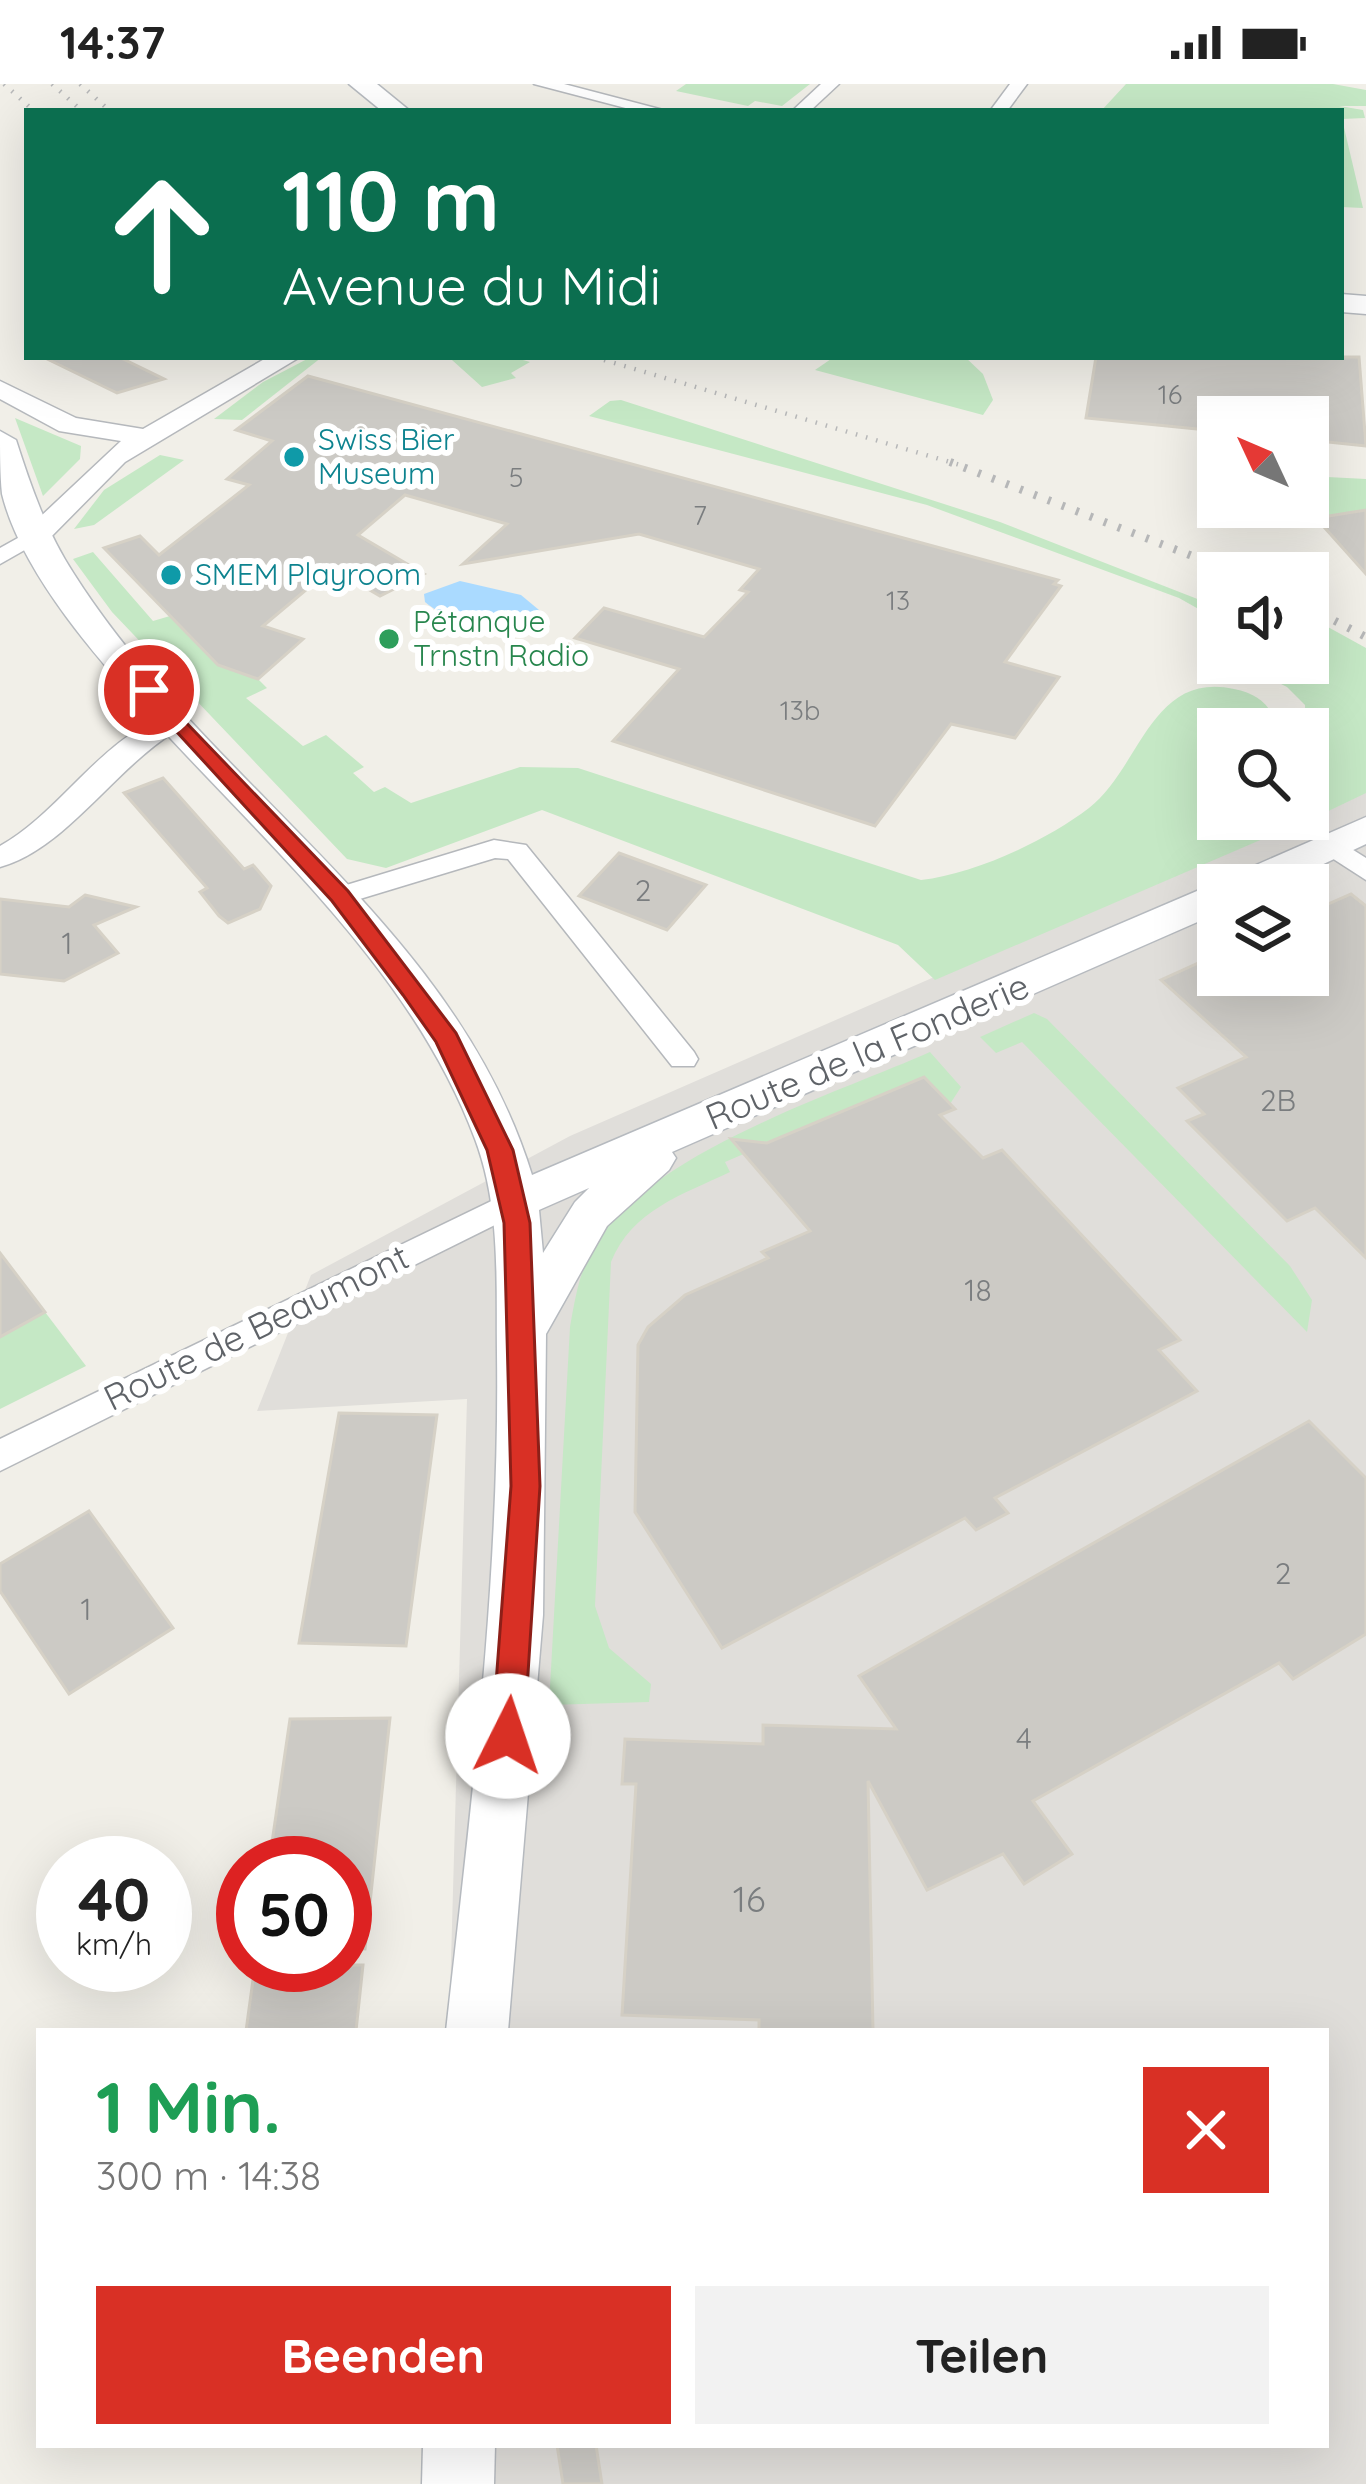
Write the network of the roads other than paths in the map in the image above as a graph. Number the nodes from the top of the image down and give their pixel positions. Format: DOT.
graph roads {
  1 [pos="361,84"];
  2 [pos="542,84"];
  3 [pos="626,84"];
  4 [pos="831,84"];
  5 [pos="606,99"];
  6 [pos="394,108"];
  7 [pos="581,108"];
  8 [pos="646,108"];
  9 [pos="803,108"];
  10 [pos="282,360"];
  11 [pos="0,389"];
  12 [pos="144,437"];
  13 [pos="0,440"];
  14 [pos="33,539"];
  15 [pos="0,556"];
  16 [pos="176,721"];
  17 [pos="1348,837"];
  18 [pos="0,858"];
  19 [pos="1290,864"];
  20 [pos="1366,871"];
  21 [pos="340,896"];
  22 [pos="1197,906"];
  23 [pos="683,1059"];
  24 [pos="711,1118"];
  25 [pos="514,1202"];
  26 [pos="521,1334"];
  27 [pos="0,1456"];
  28 [pos="478,2028"];
  29 [pos="459,2448"];
  30 [pos="458,2484"];
  1 -- 6 [label="main road"];
  2 -- 5 [label="street"];
  3 -- 5 [label="street"];
  4 -- 9 [label="street"];
  5 -- 7 [label="street"];
  5 -- 8 [label="street"];
  10 -- 12 [label="street"];
  11 -- 12 [label="street"];
  12 -- 14 [label="street"];
  13 -- 14 [label="main road"];
  14 -- 15 [label="street"];
  14 -- 16 [label="main road"];
  16 -- 18 [label="street"];
  16 -- 21 [label="main road"];
  17 -- 19 [label="main road"];
  17 -- 20 [label="street"];
  21 -- 23 [label="street"];
  21 -- 25 [label="main road"];
  22 -- 24 [label="main road, Route de la Fonderie"];
  24 -- 25 [label="main road, Route de la Fonderie"];
  24 -- 26 [label="main road"];
  25 -- 26 [label="main road"];
  25 -- 27 [label="street, Route de Beaumont"];
  26 -- 28 [label="main road"];
  29 -- 30 [label="main road"];
}
